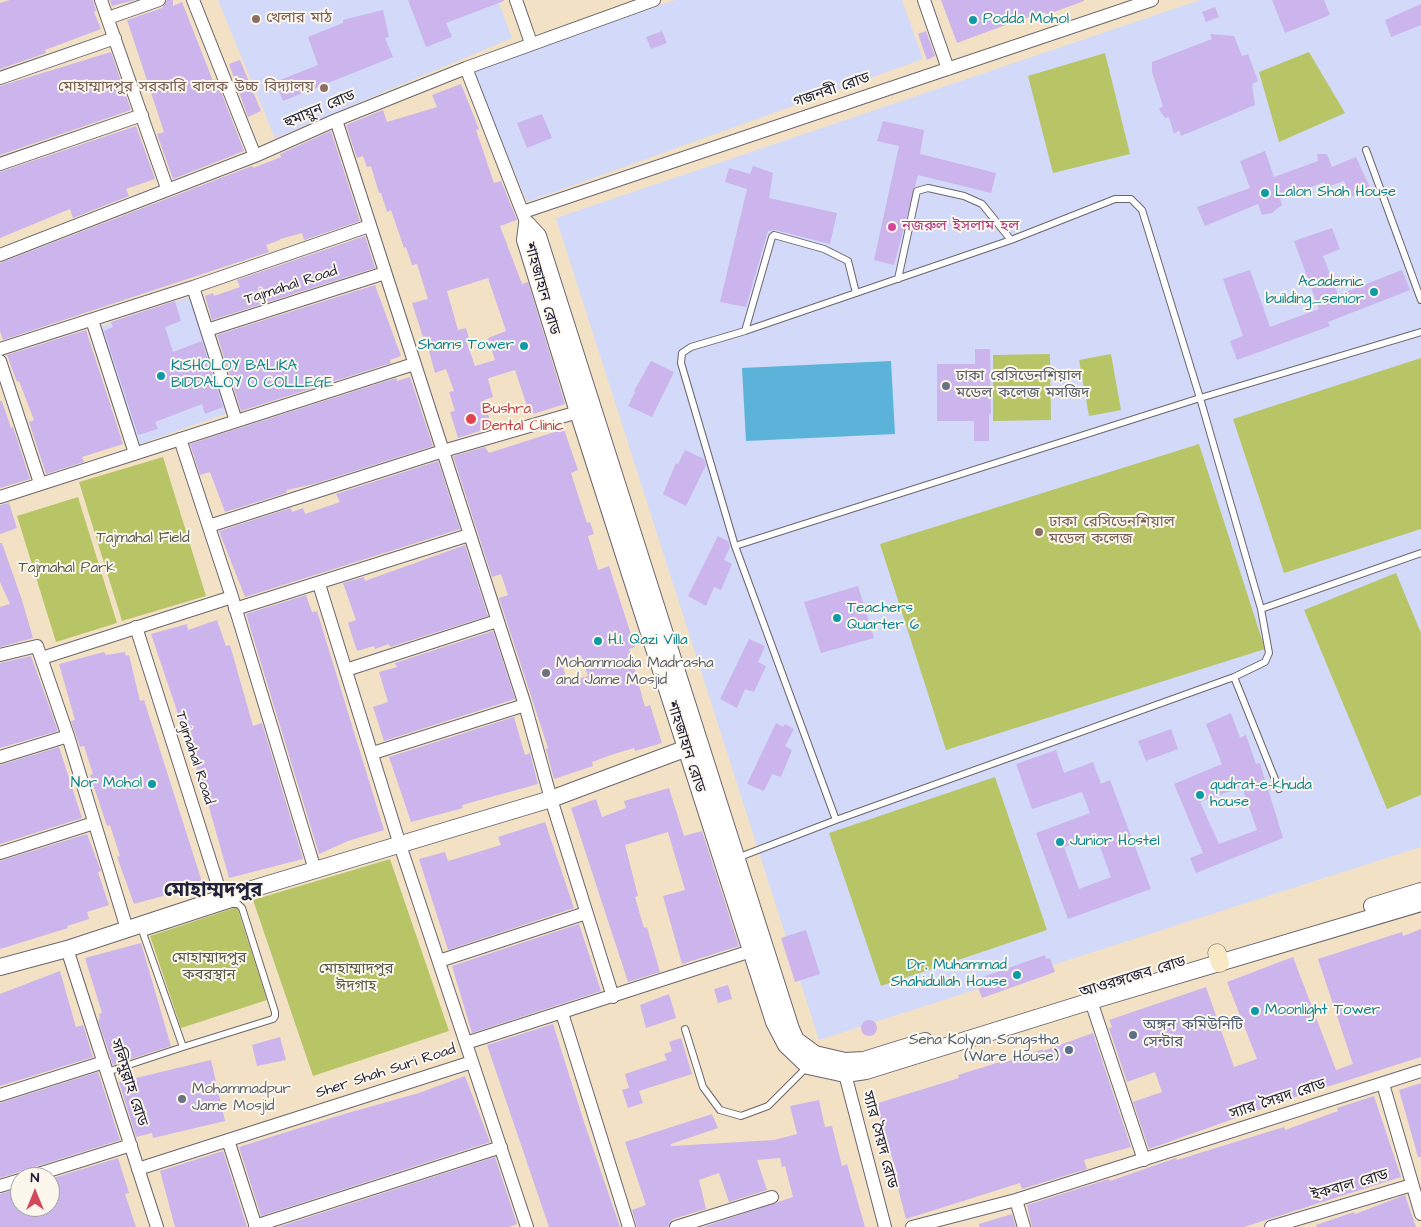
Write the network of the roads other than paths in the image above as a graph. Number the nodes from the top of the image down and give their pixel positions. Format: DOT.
graph roads {
  1 [pos="101,0"];
  2 [pos="158,0"];
  3 [pos="193,0"];
  4 [pos="516,0"];
  5 [pos="654,0"];
  6 [pos="924,0"];
  7 [pos="1152,0"];
  8 [pos="638,3"];
  9 [pos="108,18"];
  10 [pos="115,38"];
  11 [pos="531,44"];
  12 [pos="466,68"];
  13 [pos="948,69"];
  14 [pos="0,78"];
  15 [pos="142,115"];
  16 [pos="336,120"];
  17 [pos="1366,150"];
  18 [pos="256,156"];
  19 [pos="0,164"];
  20 [pos="167,188"];
  21 [pos="525,218"];
  22 [pos="369,226"];
  23 [pos="1011,240"];
  24 [pos="0,254"];
  25 [pos="385,273"];
  26 [pos="898,279"];
  27 [pos="193,287"];
  28 [pos="856,293"];
  29 [pos="1421,300"];
  30 [pos="92,320"];
  31 [pos="207,330"];
  32 [pos="745,331"];
  33 [pos="1421,332"];
  34 [pos="0,349"];
  35 [pos="0,361"];
  36 [pos="414,364"];
  37 [pos="1200,398"];
  38 [pos="578,412"];
  39 [pos="236,421"];
  40 [pos="180,439"];
  41 [pos="443,451"];
  42 [pos="135,453"];
  43 [pos="40,484"];
  44 [pos="0,497"];
  45 [pos="209,526"];
  46 [pos="469,534"];
  47 [pos="736,546"];
  48 [pos="1421,553"];
  49 [pos="319,584"];
  50 [pos="232,597"];
  51 [pos="235,609"];
  52 [pos="1261,610"];
  53 [pos="498,621"];
  54 [pos="136,627"];
  55 [pos="0,655"];
  56 [pos="42,658"];
  57 [pos="346,670"];
  58 [pos="1234,677"];
  59 [pos="525,705"];
  60 [pos="68,736"];
  61 [pos="692,746"];
  62 [pos="373,753"];
  63 [pos="0,757"];
  64 [pos="1279,789"];
  65 [pos="551,799"];
  66 [pos="836,820"];
  67 [pos="94,823"];
  68 [pos="400,845"];
  69 [pos="0,853"];
  70 [pos="736,858"];
  71 [pos="315,870"];
  72 [pos="1421,891"];
  73 [pos="222,898"];
  74 [pos="1421,903"];
  75 [pos="586,913"];
  76 [pos="127,929"];
  77 [pos="67,949"];
  78 [pos="752,950"];
  79 [pos="1219,958"];
  80 [pos="439,961"];
  81 [pos="0,967"];
  82 [pos="613,997"];
  83 [pos="1091,1001"];
  84 [pos="562,1013"];
  85 [pos="686,1029"];
  86 [pos="466,1043"];
  87 [pos="182,1047"];
  88 [pos="472,1062"];
  89 [pos="808,1066"];
  90 [pos="105,1067"];
  91 [pos="845,1067"];
  92 [pos="1421,1071"];
  93 [pos="1383,1084"];
  94 [pos="0,1096"];
  95 [pos="228,1140"];
  96 [pos="131,1144"];
  97 [pos="501,1148"];
  98 [pos="1144,1160"];
  99 [pos="60,1167"];
  100 [pos="138,1168"];
  101 [pos="1412,1185"];
  102 [pos="772,1197"];
  103 [pos="1016,1200"];
  104 [pos="1421,1214"];
  105 [pos="1298,1223"];
  106 [pos="256,1226"];
  107 [pos="157,1227"];
  108 [pos="527,1227"];
  109 [pos="629,1227"];
  110 [pos="676,1227"];
  111 [pos="885,1227"];
  112 [pos="912,1227"];
  113 [pos="1024,1227"];
  114 [pos="1271,1227"];
  1 -- 9 [label="street"];
  2 -- 9 [label="street"];
  3 -- 18 [label="street"];
  4 -- 11 [label="street"];
  5 -- 8 [label="street, হুমায়ুন রোড"];
  6 -- 13 [label="street"];
  7 -- 13 [label="street, গজনবী রোড"];
  8 -- 11 [label="street, হুমায়ুন রোড"];
  9 -- 10 [label="street"];
  10 -- 14 [label="street"];
  10 -- 15 [label="street"];
  11 -- 12 [label="street, হুমায়ুন রোড"];
  12 -- 16 [label="street, হুমায়ুন রোড"];
  12 -- 21 [label="street"];
  13 -- 21 [label="street, গজনবী রোড"];
  15 -- 19 [label="street"];
  15 -- 20 [label="street"];
  16 -- 18 [label="street, হুমায়ুন রোড"];
  16 -- 22 [label="street"];
  17 -- 29 [label="lane"];
  18 -- 20 [label="street, হুমায়ুন রোড"];
  20 -- 24 [label="street, হুমায়ুন রোড"];
  21 -- 38 [label="street, শাহজাহান রোড"];
  21 -- 61 [label="street, শাহজাহান রোড"];
  22 -- 25 [label="street"];
  22 -- 27 [label="street, Tajmahal Road"];
  23 -- 26 [label="lane"];
  23 -- 26 [label="lane"];
  23 -- 37 [label="lane"];
  25 -- 31 [label="street, Tajmahal Road"];
  25 -- 36 [label="street"];
  26 -- 28 [label="lane"];
  27 -- 30 [label="street, Tajmahal Road"];
  27 -- 31 [label="street"];
  28 -- 32 [label="lane"];
  28 -- 32 [label="lane"];
  30 -- 34 [label="street, Tajmahal Road"];
  30 -- 42 [label="street"];
  31 -- 39 [label="street"];
  32 -- 47 [label="lane"];
  33 -- 37 [label="lane"];
  35 -- 43 [label="street"];
  36 -- 39 [label="street"];
  36 -- 41 [label="street"];
  37 -- 47 [label="lane"];
  37 -- 52 [label="lane"];
  38 -- 41 [label="street"];
  38 -- 61 [label="street, শাহজাহান রোড"];
  39 -- 40 [label="street"];
  40 -- 42 [label="street"];
  40 -- 45 [label="street"];
  41 -- 45 [label="street"];
  41 -- 46 [label="street"];
  42 -- 43 [label="street"];
  43 -- 44 [label="street"];
  45 -- 50 [label="street"];
  46 -- 49 [label="street"];
  46 -- 53 [label="street"];
  47 -- 66 [label="lane"];
  48 -- 52 [label="lane"];
  49 -- 51 [label="street"];
  49 -- 57 [label="street"];
  50 -- 51 [label="street"];
  50 -- 54 [label="street"];
  51 -- 71 [label="street"];
  52 -- 58 [label="lane"];
  53 -- 57 [label="street"];
  53 -- 59 [label="street"];
  54 -- 56 [label="street"];
  54 -- 73 [label="street, Tajmahal Road"];
  55 -- 56 [label="street"];
  56 -- 60 [label="street"];
  57 -- 62 [label="street"];
  58 -- 64 [label="lane"];
  58 -- 66 [label="lane"];
  59 -- 62 [label="street"];
  59 -- 65 [label="street"];
  60 -- 63 [label="street"];
  60 -- 67 [label="street"];
  61 -- 65 [label="street"];
  61 -- 70 [label="street, শাহজাহান রোড"];
  61 -- 78 [label="street, শাহজাহান রোড"];
  62 -- 68 [label="street"];
  65 -- 68 [label="street"];
  65 -- 75 [label="street"];
  66 -- 70 [label="lane"];
  67 -- 69 [label="street"];
  67 -- 76 [label="street"];
  68 -- 71 [label="street"];
  68 -- 80 [label="street, Sher Shah Suri Road"];
  70 -- 91 [label="street, শাহজাহান রোড"];
  71 -- 73 [label="street"];
  72 -- 79 [label="street, আওরঙ্গজেব রোড"];
  73 -- 76 [label="street"];
  74 -- 79 [label="street, আওরঙ্গজেব রোড"];
  75 -- 80 [label="street"];
  75 -- 82 [label="street"];
  76 -- 77 [label="street"];
  77 -- 81 [label="street"];
  77 -- 90 [label="street, সলিমুল্লাহ রোড"];
  78 -- 82 [label="street, Sher Shah Suri Road"];
  78 -- 89 [label="street, শাহজাহান রোড"];
  79 -- 83 [label="street, আওরঙ্গজেব রোড"];
  79 -- 91 [label="street, আওরঙ্গজেব রোড"];
  80 -- 86 [label="street, Sher Shah Suri Road"];
  82 -- 84 [label="street, Sher Shah Suri Road"];
  83 -- 91 [label="street, আওরঙ্গজেব রোড"];
  83 -- 98 [label="street"];
  84 -- 86 [label="street, Sher Shah Suri Road"];
  84 -- 109 [label="street"];
  85 -- 89 [label="lane"];
  86 -- 88 [label="street, Sher Shah Suri Road"];
  87 -- 87 [label="lane"];
  87 -- 90 [label="lane"];
  88 -- 95 [label="street, Sher Shah Suri Road"];
  88 -- 97 [label="street, Sher Shah Suri Road"];
  89 -- 91 [label="street"];
  90 -- 94 [label="street"];
  90 -- 96 [label="street, সলিমুল্লাহ রোড"];
  91 -- 111 [label="street, স্যার সৈয়দ রোড"];
  92 -- 93 [label="street, স্যার সৈয়দ রোড"];
  93 -- 98 [label="street, স্যার সৈয়দ রোড"];
  93 -- 101 [label="street, ইকবাল রোড"];
  95 -- 100 [label="street, Sher Shah Suri Road"];
  95 -- 106 [label="street"];
  96 -- 99 [label="street"];
  96 -- 100 [label="street, সলিমুল্লাহ রোড"];
  97 -- 106 [label="street"];
  97 -- 108 [label="street, Sher Shah Suri Road"];
  98 -- 103 [label="street, স্যার সৈয়দ রোড"];
  100 -- 107 [label="street, সলিমুল্লাহ রোড"];
  101 -- 104 [label="street, ইকবাল রোড"];
  101 -- 105 [label="street, ইকবাল রোড"];
  102 -- 110 [label="street"];
  103 -- 112 [label="street, স্যার সৈয়দ রোড"];
  103 -- 113 [label="street"];
  105 -- 114 [label="street, ইকবাল রোড"];
}
